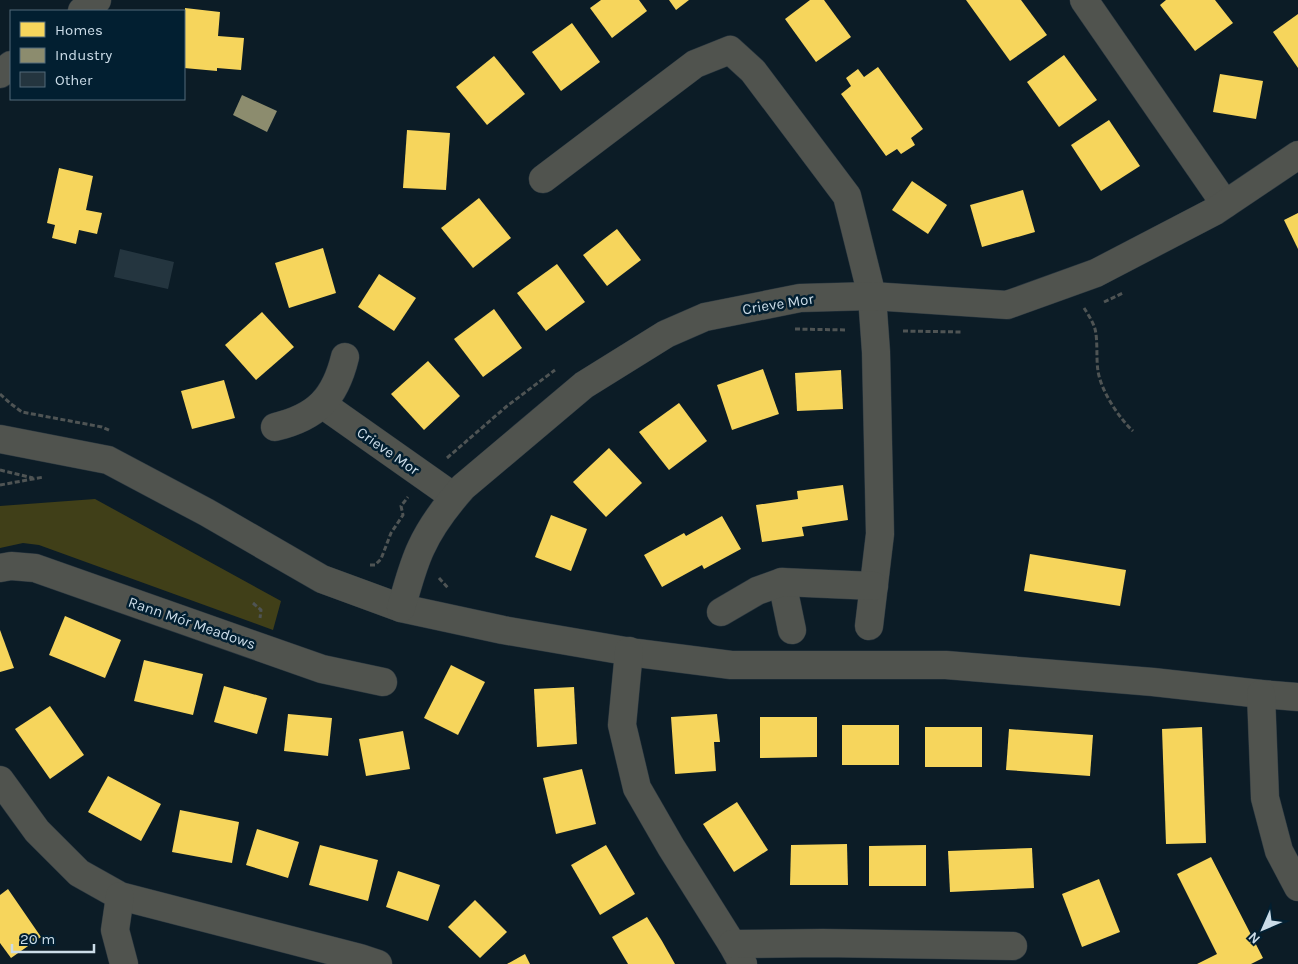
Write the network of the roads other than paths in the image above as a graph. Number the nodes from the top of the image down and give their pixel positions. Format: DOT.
graph roads {
  1 [pos="97,0"];
  2 [pos="1084,0"];
  3 [pos="83,10"];
  4 [pos="10,66"];
  5 [pos="0,74"];
  6 [pos="1298,155"];
  7 [pos="543,179"];
  8 [pos="1225,204"];
  9 [pos="872,296"];
  10 [pos="346,357"];
  11 [pos="322,404"];
  12 [pos="276,428"];
  13 [pos="0,439"];
  14 [pos="454,497"];
  15 [pos="0,568"];
  16 [pos="782,582"];
  17 [pos="874,586"];
  18 [pos="401,608"];
  19 [pos="721,612"];
  20 [pos="869,626"];
  21 [pos="792,630"];
  22 [pos="628,651"];
  23 [pos="384,682"];
  24 [pos="1261,694"];
  25 [pos="1298,697"];
  26 [pos="0,780"];
  27 [pos="1298,886"];
  28 [pos="120,896"];
  29 [pos="1013,946"];
  30 [pos="738,954"];
  31 [pos="124,964"];
  32 [pos="378,964"];
  1 -- 3 [label="street"];
  2 -- 8 [label="street"];
  4 -- 5 [label="street"];
  6 -- 8 [label="street, Crieve Mor"];
  7 -- 9 [label="street"];
  8 -- 9 [label="street, Crieve Mor"];
  9 -- 14 [label="street, Crieve Mor"];
  9 -- 17 [label="street"];
  10 -- 11 [label="street"];
  11 -- 12 [label="street"];
  11 -- 14 [label="street, Crieve Mor"];
  13 -- 18 [label="street"];
  14 -- 18 [label="street, Crieve Mor"];
  15 -- 23 [label="street, Rann Mór Meadows"];
  16 -- 17 [label="street"];
  16 -- 19 [label="street"];
  16 -- 21 [label="street"];
  17 -- 20 [label="street"];
  18 -- 22 [label="street"];
  22 -- 24 [label="street"];
  22 -- 30 [label="street"];
  24 -- 25 [label="street"];
  24 -- 27 [label="street"];
  26 -- 28 [label="street"];
  28 -- 31 [label="street"];
  28 -- 32 [label="street"];
  29 -- 30 [label="street"];
}
